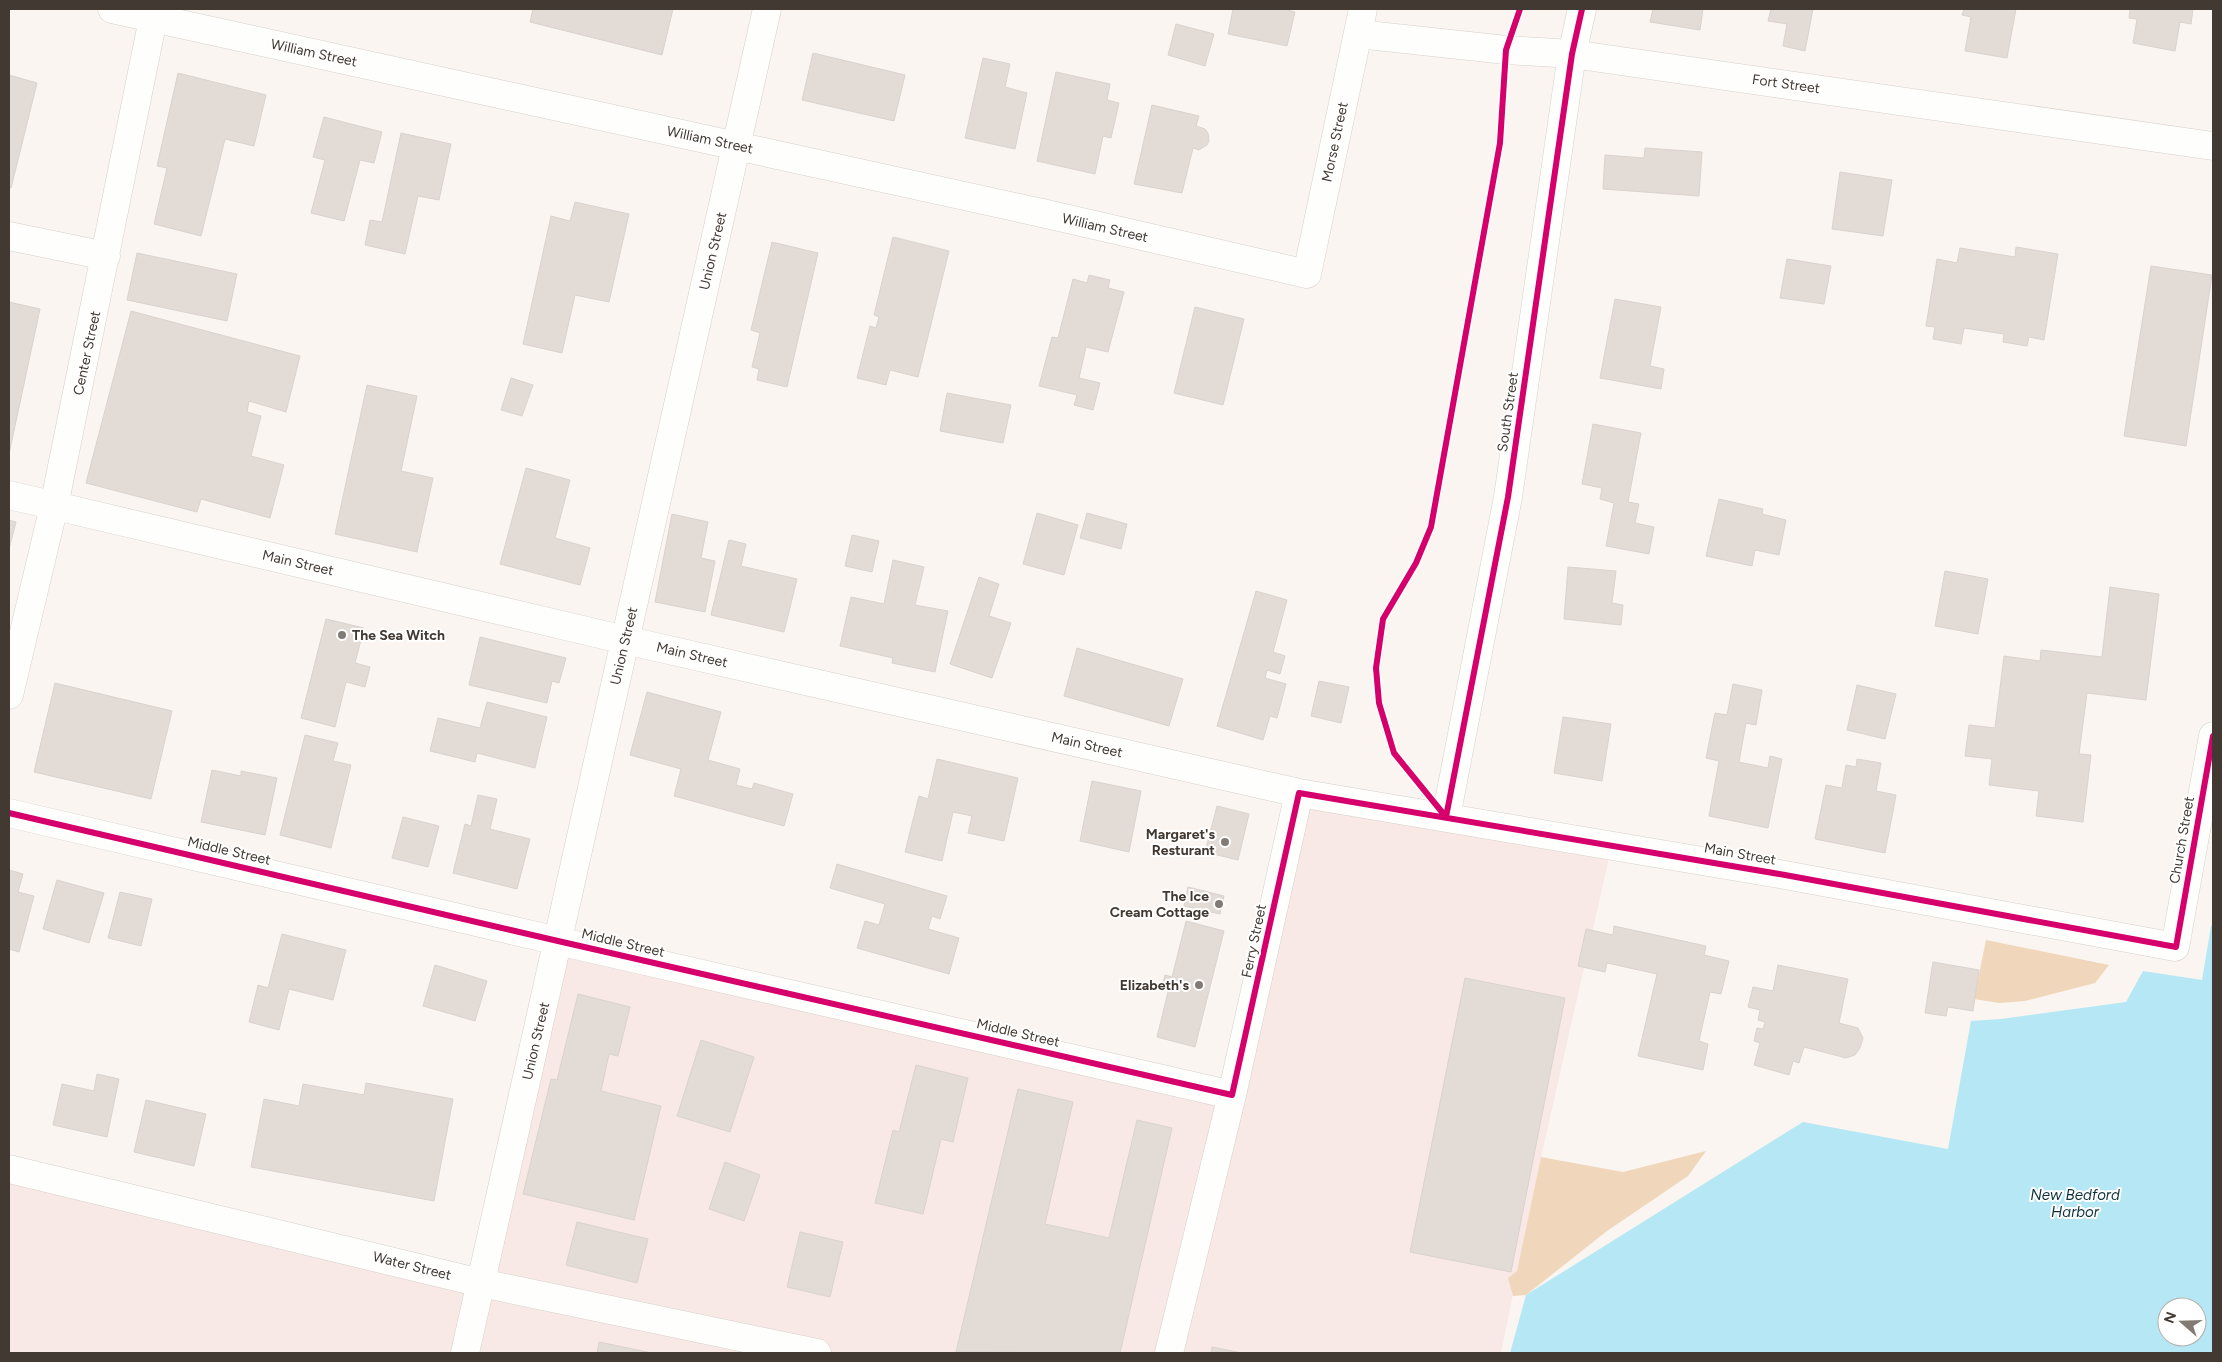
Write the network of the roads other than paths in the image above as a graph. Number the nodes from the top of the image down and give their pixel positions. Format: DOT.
graph roads {
  1 [pos="112,9"];
  2 [pos="767,9"];
  3 [pos="1582,9"];
  4 [pos="154,13"];
  5 [pos="1360,21"];
  6 [pos="1572,54"];
  7 [pos="736,146"];
  8 [pos="2213,146"];
  9 [pos="9,236"];
  10 [pos="106,256"];
  11 [pos="1307,274"];
  12 [pos="9,495"];
  13 [pos="54,506"];
  14 [pos="625,640"];
  15 [pos="9,694"];
  16 [pos="2213,736"];
  17 [pos="1299,793"];
  18 [pos="9,812"];
  19 [pos="1446,817"];
  20 [pos="558,941"];
  21 [pos="2175,947"];
  22 [pos="1232,1095"];
  23 [pos="9,1169"];
  24 [pos="481,1283"];
  25 [pos="465,1353"];
  26 [pos="817,1353"];
  27 [pos="1169,1353"];
  1 -- 4 [label="street, William Street"];
  2 -- 7 [label="street, Union Street"];
  3 -- 6 [label="street, South Street"];
  4 -- 7 [label="street, William Street"];
  4 -- 10 [label="street, Center Street"];
  5 -- 6 [label="street, Fort Street"];
  5 -- 11 [label="street, Morse Street"];
  6 -- 8 [label="street, Fort Street"];
  6 -- 19 [label="street, South Street"];
  7 -- 11 [label="street, William Street"];
  7 -- 14 [label="street, Union Street"];
  9 -- 10 [label="street"];
  10 -- 13 [label="street, Center Street"];
  12 -- 13 [label="street, Main Street"];
  13 -- 14 [label="street, Main Street"];
  13 -- 15 [label="street, Center Street"];
  14 -- 17 [label="street, Main Street"];
  14 -- 20 [label="street, Union Street"];
  16 -- 21 [label="street, Church Street"];
  17 -- 19 [label="street, Main Street"];
  17 -- 22 [label="street, Ferry Street"];
  18 -- 20 [label="street, Middle Street"];
  19 -- 21 [label="street, Main Street"];
  20 -- 22 [label="street, Middle Street"];
  20 -- 24 [label="street, Union Street"];
  22 -- 27 [label="street, Ferry Street"];
  23 -- 24 [label="street, Water Street"];
  24 -- 25 [label="street, Union Street"];
  24 -- 26 [label="street, Water Street"];
}
